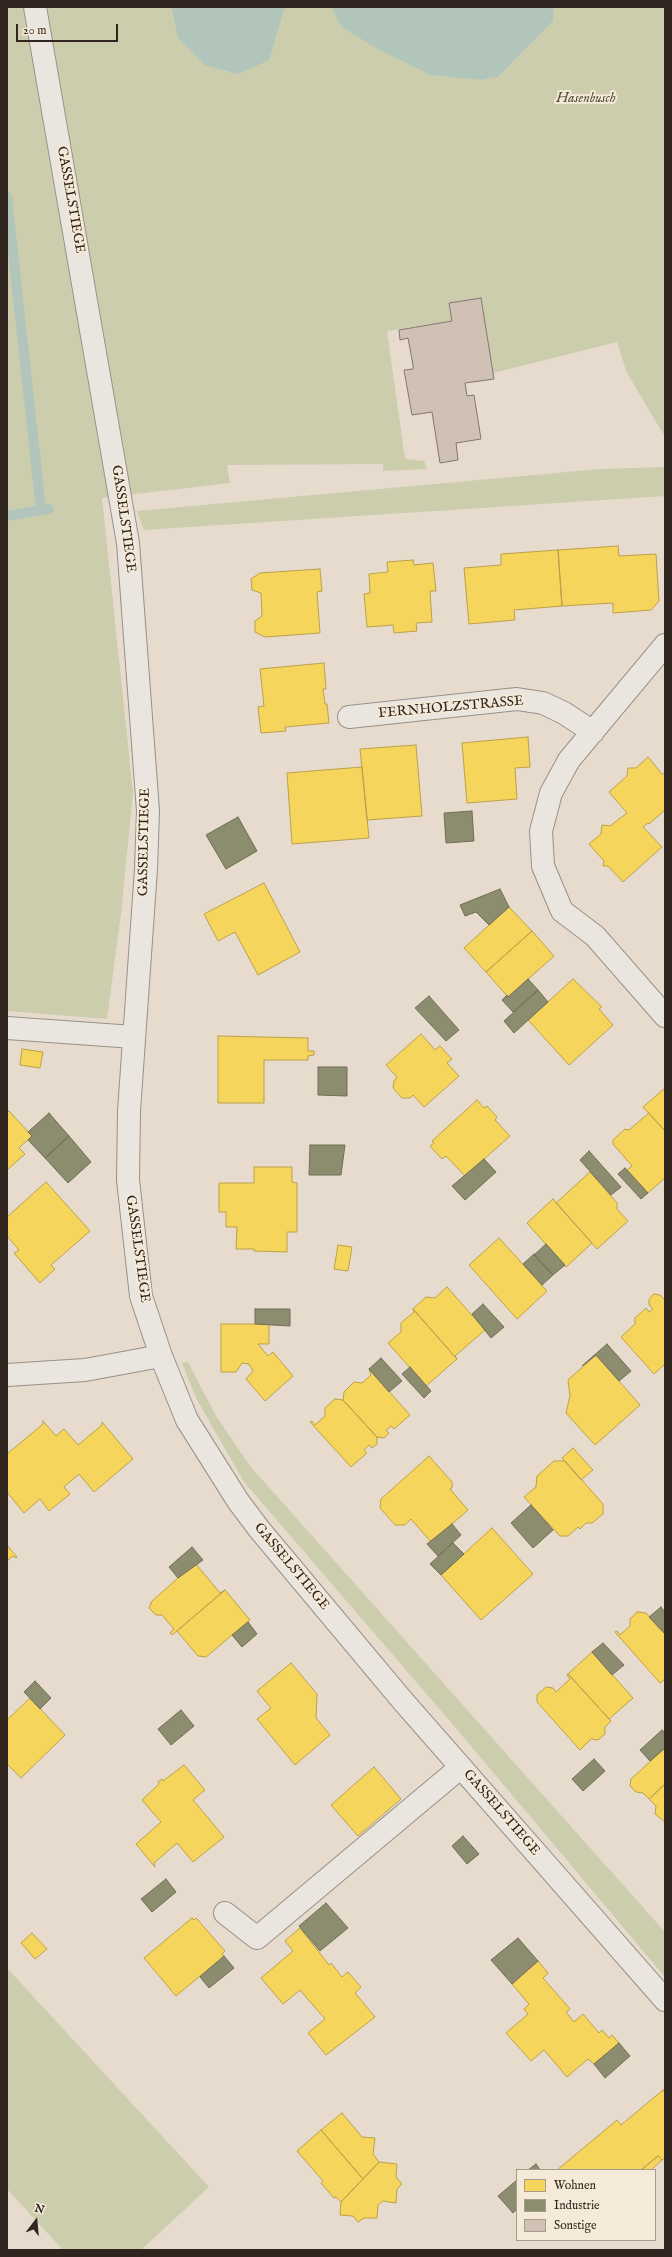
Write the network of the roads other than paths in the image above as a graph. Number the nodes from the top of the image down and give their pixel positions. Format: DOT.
graph roads {
  1 [pos="35,7"];
  2 [pos="665,644"];
  3 [pos="349,717"];
  4 [pos="593,732"];
  5 [pos="665,1016"];
  6 [pos="7,1028"];
  7 [pos="134,1037"];
  8 [pos="161,1356"];
  9 [pos="7,1375"];
  10 [pos="461,1768"];
  11 [pos="225,1913"];
  12 [pos="665,2000"];
  1 -- 7 [label="street, GASSELSTIEGE"];
  2 -- 4 [label="street"];
  3 -- 4 [label="street, FERNHOLZSTRASSE"];
  4 -- 5 [label="street"];
  6 -- 7 [label="street"];
  7 -- 8 [label="street, GASSELSTIEGE"];
  8 -- 9 [label="street"];
  8 -- 10 [label="street, GASSELSTIEGE"];
  10 -- 11 [label="street"];
  10 -- 12 [label="street, GASSELSTIEGE"];
}
